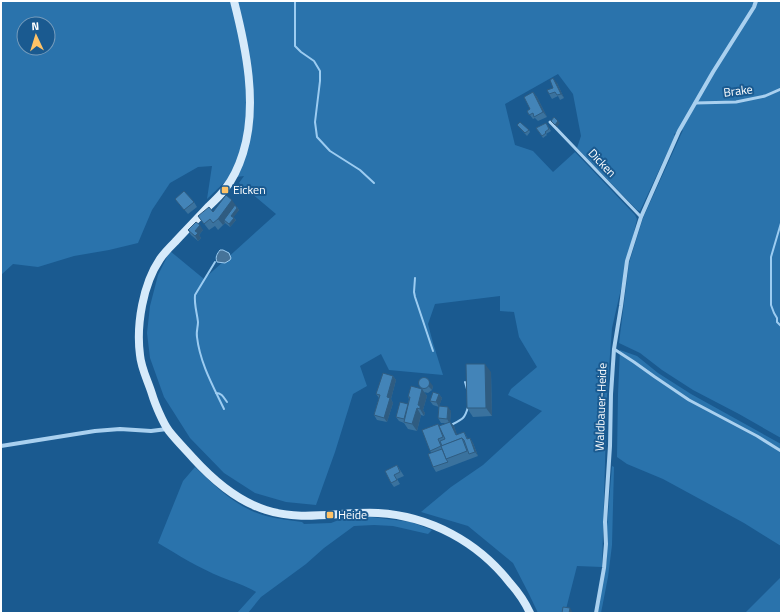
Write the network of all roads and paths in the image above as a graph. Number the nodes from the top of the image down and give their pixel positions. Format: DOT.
graph roads {
  1 [pos="234,1"];
  2 [pos="756,1"];
  3 [pos="781,89"];
  4 [pos="695,103"];
  5 [pos="550,122"];
  6 [pos="641,217"];
  7 [pos="614,349"];
  8 [pos="168,429"];
  9 [pos="1,446"];
  10 [pos="781,451"];
  11 [pos="530,613"];
  12 [pos="596,613"];
  1 -- 8 [label="main road"];
  2 -- 4 [label="street"];
  3 -- 4 [label="lane, Brake"];
  4 -- 6 [label="street"];
  5 -- 6 [label="lane, Dicken"];
  6 -- 7 [label="street"];
  7 -- 10 [label="lane, Waldbauer-Heide"];
  7 -- 12 [label="street, Waldbauer-Heide"];
  8 -- 9 [label="street"];
  8 -- 11 [label="main road"];
}
